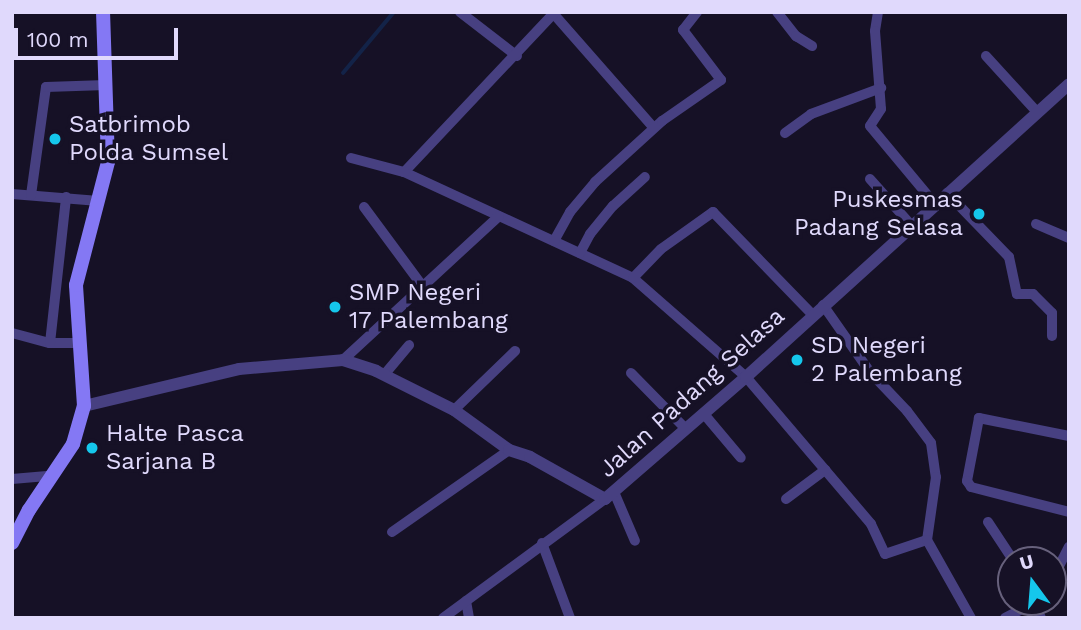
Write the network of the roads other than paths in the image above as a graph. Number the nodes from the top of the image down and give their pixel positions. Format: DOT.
graph roads {
  1 [pos="103,12"];
  2 [pos="460,12"];
  3 [pos="697,12"];
  4 [pos="776,12"];
  5 [pos="878,12"];
  6 [pos="554,13"];
  7 [pos="812,46"];
  8 [pos="517,56"];
  9 [pos="986,56"];
  10 [pos="1069,84"];
  11 [pos="106,85"];
  12 [pos="881,88"];
  13 [pos="1037,112"];
  14 [pos="654,128"];
  15 [pos="785,133"];
  16 [pos="351,158"];
  17 [pos="404,172"];
  18 [pos="645,177"];
  19 [pos="870,179"];
  20 [pos="947,193"];
  21 [pos="12,194"];
  22 [pos="31,195"];
  23 [pos="66,197"];
  24 [pos="99,201"];
  25 [pos="935,204"];
  26 [pos="364,207"];
  27 [pos="499,216"];
  28 [pos="1036,224"];
  29 [pos="912,226"];
  30 [pos="1069,238"];
  31 [pos="554,241"];
  32 [pos="580,253"];
  33 [pos="634,278"];
  34 [pos="424,288"];
  35 [pos="823,305"];
  36 [pos="812,314"];
  37 [pos="12,333"];
  38 [pos="1052,336"];
  39 [pos="50,343"];
  40 [pos="78,343"];
  41 [pos="409,345"];
  42 [pos="515,351"];
  43 [pos="343,360"];
  44 [pos="631,373"];
  45 [pos="384,375"];
  46 [pos="746,377"];
  47 [pos="84,406"];
  48 [pos="454,410"];
  49 [pos="704,414"];
  50 [pos="686,429"];
  51 [pos="1069,436"];
  52 [pos="509,450"];
  53 [pos="741,458"];
  54 [pos="825,470"];
  55 [pos="51,476"];
  56 [pos="12,479"];
  57 [pos="609,495"];
  58 [pos="786,499"];
  59 [pos="1069,512"];
  60 [pos="988,522"];
  61 [pos="392,533"];
  62 [pos="927,540"];
  63 [pos="635,541"];
  64 [pos="12,543"];
  65 [pos="542,543"];
  66 [pos="1004,546"];
  67 [pos="466,601"];
  68 [pos="443,618"];
  69 [pos="468,618"];
  70 [pos="570,618"];
  71 [pos="971,618"];
  1 -- 11 [label="main road"];
  2 -- 8 [label="street"];
  3 -- 14 [label="street"];
  4 -- 7 [label="street"];
  5 -- 12 [label="street"];
  6 -- 8 [label="street"];
  6 -- 14 [label="street"];
  8 -- 17 [label="street"];
  9 -- 13 [label="street"];
  10 -- 13 [label="street, Jalan Padang Selasa"];
  11 -- 22 [label="street"];
  11 -- 24 [label="main road"];
  12 -- 15 [label="street"];
  12 -- 25 [label="street"];
  13 -- 20 [label="street, Jalan Padang Selasa"];
  14 -- 31 [label="street"];
  16 -- 17 [label="street"];
  17 -- 27 [label="street"];
  18 -- 32 [label="street"];
  19 -- 29 [label="street"];
  20 -- 25 [label="street, Jalan Padang Selasa"];
  20 -- 38 [label="street"];
  21 -- 22 [label="street"];
  22 -- 23 [label="street"];
  23 -- 24 [label="street"];
  23 -- 39 [label="street"];
  24 -- 40 [label="main road"];
  25 -- 29 [label="street, Jalan Padang Selasa"];
  26 -- 34 [label="street"];
  27 -- 31 [label="street"];
  27 -- 34 [label="street"];
  28 -- 30 [label="street"];
  29 -- 35 [label="street, Jalan Padang Selasa"];
  31 -- 32 [label="street"];
  32 -- 33 [label="street"];
  33 -- 36 [label="street"];
  33 -- 46 [label="street"];
  34 -- 43 [label="street"];
  35 -- 36 [label="street, Jalan Padang Selasa"];
  35 -- 62 [label="street"];
  36 -- 46 [label="street, Jalan Padang Selasa"];
  37 -- 39 [label="street"];
  39 -- 40 [label="street"];
  40 -- 47 [label="main road"];
  41 -- 45 [label="street"];
  42 -- 48 [label="street"];
  43 -- 45 [label="street, Jalan Padang Selasa"];
  43 -- 47 [label="street, Jalan Padang Selasa"];
  44 -- 50 [label="street"];
  45 -- 48 [label="street, Jalan Padang Selasa"];
  46 -- 49 [label="street, Jalan Padang Selasa"];
  46 -- 54 [label="street"];
  47 -- 55 [label="main road"];
  48 -- 52 [label="street, Jalan Padang Selasa"];
  49 -- 50 [label="street, Jalan Padang Selasa"];
  49 -- 53 [label="street"];
  50 -- 57 [label="street, Jalan Padang Selasa"];
  51 -- 59 [label="street"];
  52 -- 57 [label="street, Jalan Padang Selasa"];
  52 -- 61 [label="street"];
  54 -- 58 [label="street"];
  54 -- 62 [label="street"];
  55 -- 56 [label="street"];
  55 -- 64 [label="main road"];
  57 -- 63 [label="street"];
  57 -- 65 [label="street"];
  60 -- 66 [label="street"];
  62 -- 71 [label="street"];
  65 -- 67 [label="street"];
  65 -- 70 [label="street"];
  67 -- 68 [label="street"];
  67 -- 69 [label="street"];
}
